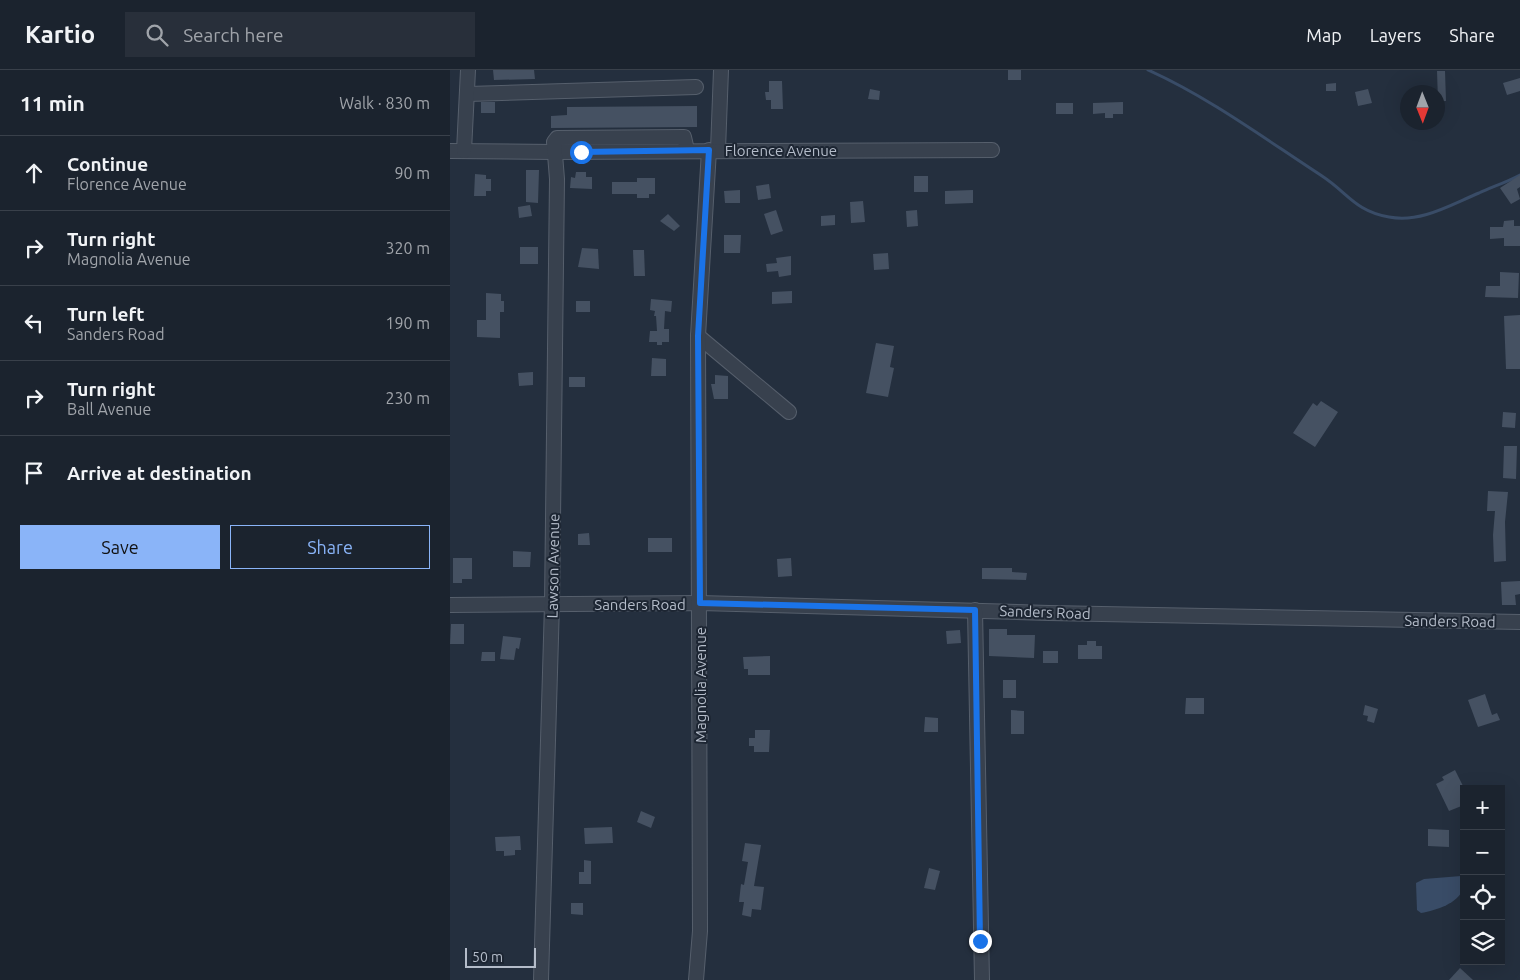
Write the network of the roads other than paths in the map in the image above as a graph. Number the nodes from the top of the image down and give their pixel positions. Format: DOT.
graph roads {
  1 [pos="468,70"];
  2 [pos="721,70"];
  3 [pos="696,87"];
  4 [pos="468,94"];
  5 [pos="713,150"];
  6 [pos="992,150"];
  7 [pos="457,151"];
  8 [pos="554,152"];
  9 [pos="698,336"];
  10 [pos="790,412"];
  11 [pos="700,603"];
  12 [pos="552,604"];
  13 [pos="450,605"];
  14 [pos="975,610"];
  15 [pos="1520,622"];
  16 [pos="541,980"];
  17 [pos="696,980"];
  18 [pos="982,980"];
  1 -- 4 [label="street"];
  2 -- 5 [label="street, Magnolia Avenue"];
  3 -- 4 [label="street"];
  4 -- 7 [label="street"];
  5 -- 6 [label="street, Florence Avenue"];
  5 -- 8 [label="street, Florence Avenue"];
  5 -- 9 [label="street, Magnolia Avenue"];
  7 -- 8 [label="street, Florence Avenue"];
  8 -- 12 [label="street, Lawson Avenue"];
  9 -- 10 [label="street"];
  9 -- 11 [label="street, Magnolia Avenue"];
  11 -- 12 [label="street, Sanders Road"];
  11 -- 14 [label="street, Sanders Road"];
  11 -- 17 [label="street, Magnolia Avenue"];
  12 -- 13 [label="street, Sanders Road"];
  12 -- 16 [label="street, Lawson Avenue"];
  14 -- 15 [label="street, Sanders Road"];
  14 -- 18 [label="street"];
}
